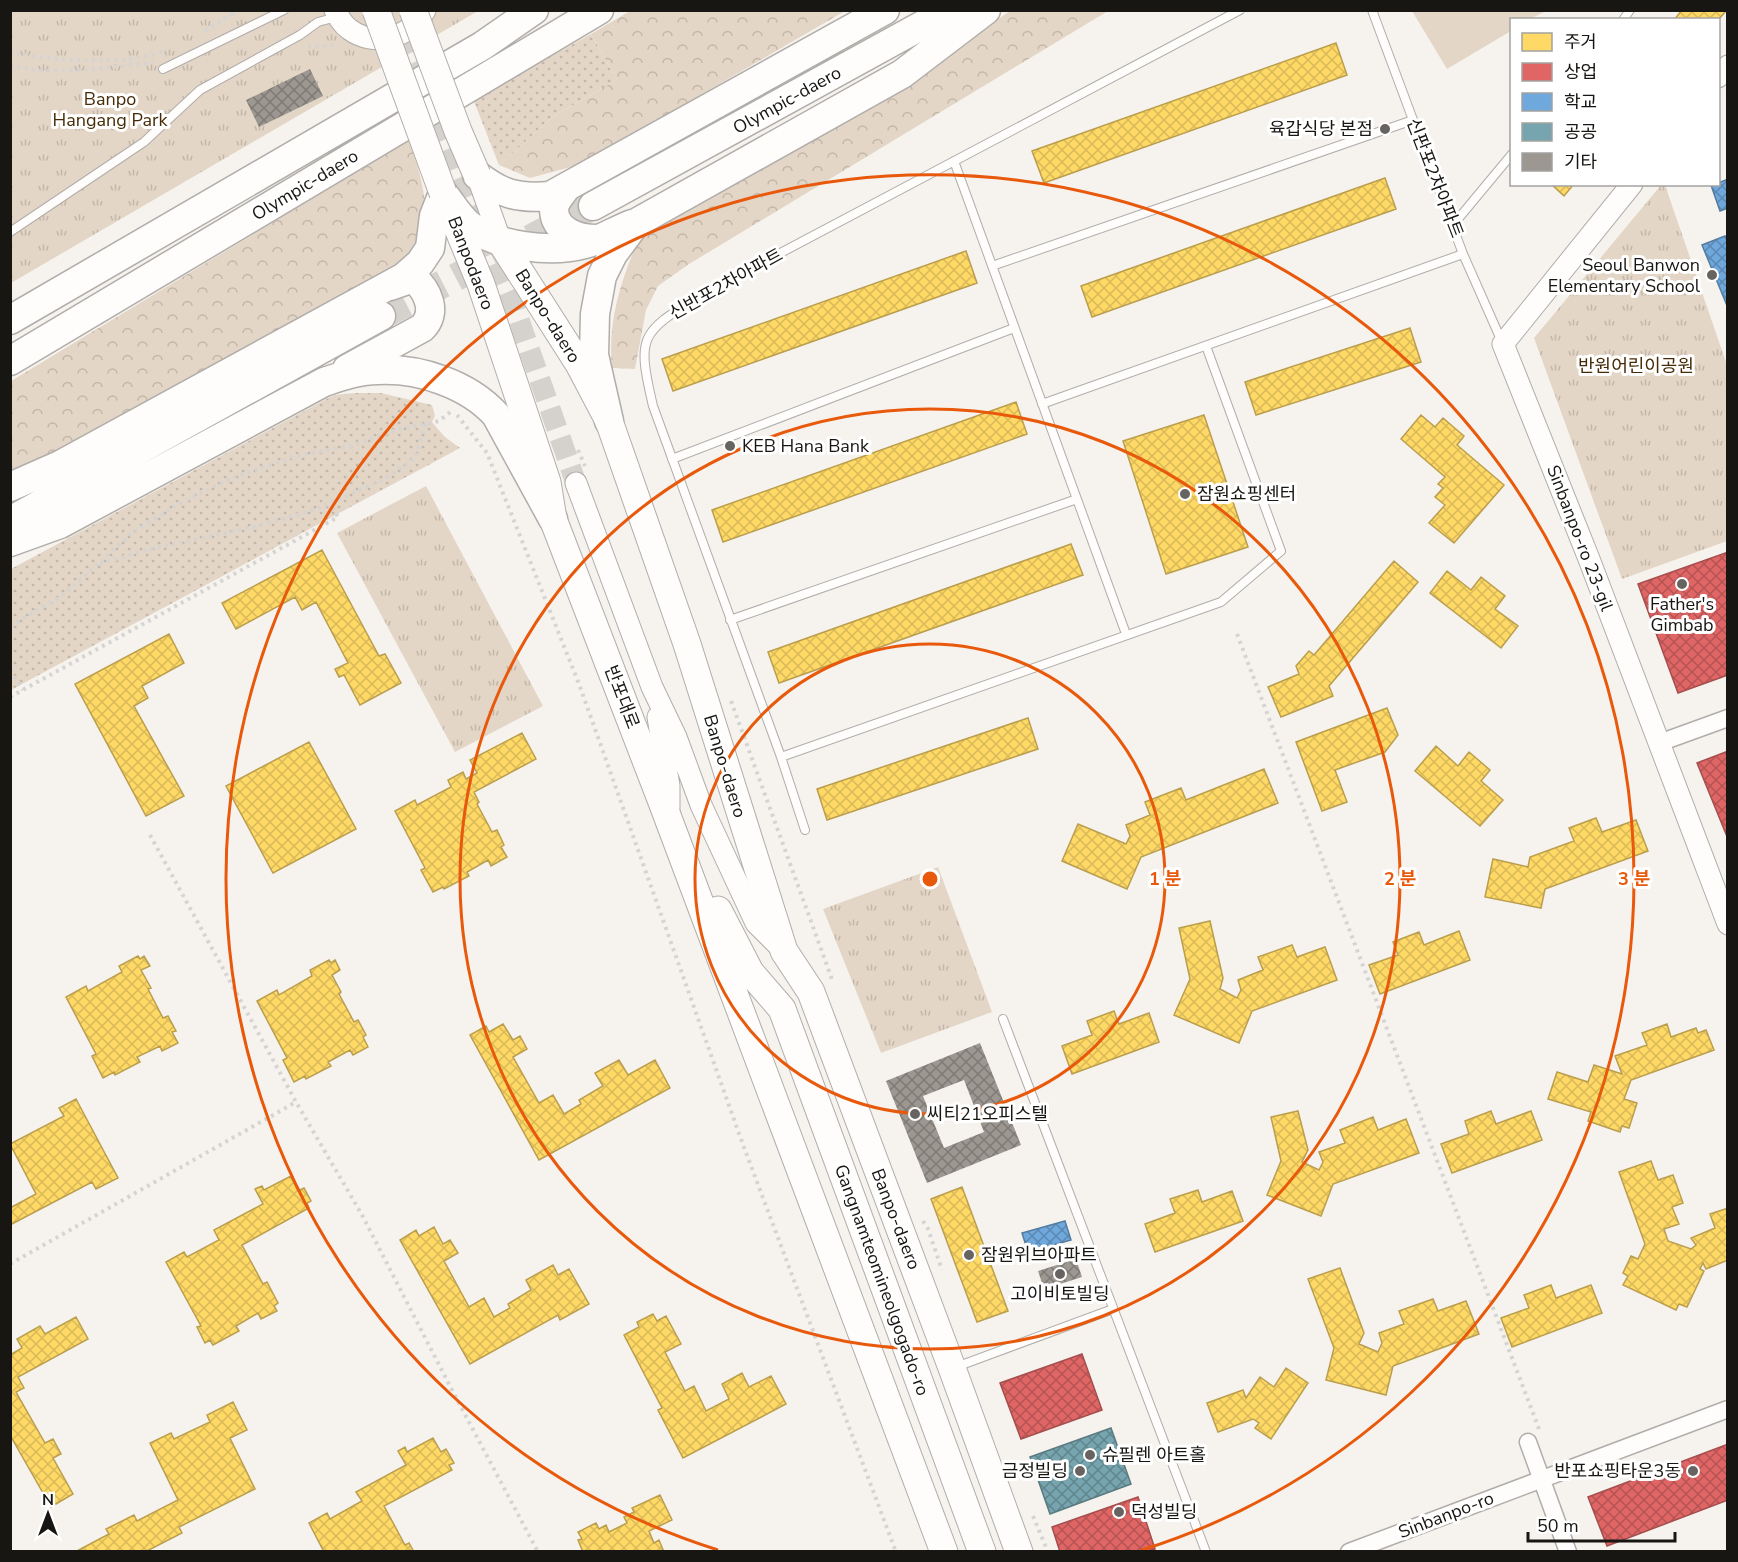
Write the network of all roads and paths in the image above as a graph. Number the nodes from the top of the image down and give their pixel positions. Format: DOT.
graph roads {
  1 [pos="238,10"];
  2 [pos="284,10"];
  3 [pos="376,10"];
  4 [pos="413,10"];
  5 [pos="425,10"];
  6 [pos="534,10"];
  7 [pos="599,10"];
  8 [pos="885,10"];
  9 [pos="950,10"];
  10 [pos="986,10"];
  11 [pos="1240,10"];
  12 [pos="1372,10"];
  13 [pos="339,17"];
  14 [pos="196,37"];
  15 [pos="482,46"];
  16 [pos="170,49"];
  17 [pos="10,53"];
  18 [pos="156,62"];
  19 [pos="10,65"];
  20 [pos="163,69"];
  21 [pos="1413,120"];
  22 [pos="1510,156"];
  23 [pos="954,161"];
  24 [pos="477,175"];
  25 [pos="1630,186"];
  26 [pos="565,189"];
  27 [pos="293,193"];
  28 [pos="443,193"];
  29 [pos="593,206"];
  30 [pos="636,223"];
  31 [pos="1453,225"];
  32 [pos="10,232"];
  33 [pos="599,240"];
  34 [pos="501,242"];
  35 [pos="1463,254"];
  36 [pos="992,266"];
  37 [pos="159,271"];
  38 [pos="380,303"];
  39 [pos="10,320"];
  40 [pos="1014,328"];
  41 [pos="10,340"];
  42 [pos="1503,344"];
  43 [pos="1206,346"];
  44 [pos="10,361"];
  45 [pos="324,381"];
  46 [pos="1042,404"];
  47 [pos="609,421"];
  48 [pos="427,424"];
  49 [pos="672,459"];
  50 [pos="576,483"];
  51 [pos="10,487"];
  52 [pos="1077,499"];
  53 [pos="330,503"];
  54 [pos="553,519"];
  55 [pos="10,521"];
  56 [pos="10,542"];
  57 [pos="99,564"];
  58 [pos="730,620"];
  59 [pos="10,626"];
  60 [pos="1126,634"];
  61 [pos="1237,634"];
  62 [pos="10,670"];
  63 [pos="652,687"];
  64 [pos="23,690"];
  65 [pos="728,692"];
  66 [pos="10,697"];
  67 [pos="1728,718"];
  68 [pos="1659,743"];
  69 [pos="781,757"];
  70 [pos="669,821"];
  71 [pos="805,830"];
  72 [pos="150,835"];
  73 [pos="689,875"];
  74 [pos="1728,924"];
  75 [pos="784,951"];
  76 [pos="834,983"];
  77 [pos="782,1009"];
  78 [pos="1003,1019"];
  79 [pos="296,1102"];
  80 [pos="10,1264"];
  81 [pos="1113,1309"];
  82 [pos="952,1368"];
  83 [pos="1728,1408"];
  84 [pos="1530,1447"];
  85 [pos="1542,1478"];
  86 [pos="538,1551"];
  87 [pos="896,1551"];
  88 [pos="944,1551"];
  89 [pos="982,1551"];
  90 [pos="1019,1551"];
  91 [pos="1206,1551"];
  92 [pos="1349,1551"];
  93 [pos="1568,1551"];
  1 -- 14 [label="path"];
  2 -- 20 [label="lane"];
  3 -- 28 [label="main road, Banpodaero, bridge"];
  4 -- 24 [label="main road, bridge"];
  5 -- 13 [label="street"];
  6 -- 15 [label="highway"];
  7 -- 27 [label="highway, Olympic-daero"];
  8 -- 26 [label="highway"];
  9 -- 29 [label="highway, Olympic-daero"];
  10 -- 30 [label="highway"];
  11 -- 23 [label="lane, 신반포2차아파트"];
  12 -- 21 [label="lane, 신판포2차아파트"];
  13 -- 32 [label="lane"];
  15 -- 27 [label="highway"];
  15 -- 39 [label="highway"];
  16 -- 17 [label="path"];
  18 -- 19 [label="path"];
  21 -- 31 [label="lane, 신판포2차아파트"];
  21 -- 36 [label="lane"];
  22 -- 31 [label="lane"];
  23 -- 36 [label="lane"];
  23 -- 49 [label="lane, 신반포2차아파트"];
  24 -- 26 [label="highway"];
  24 -- 34 [label="street, Banpo-daero"];
  25 -- 42 [label="street"];
  26 -- 33 [label="highway"];
  27 -- 37 [label="highway, Olympic-daero"];
  28 -- 34 [label="highway"];
  28 -- 38 [label="highway"];
  28 -- 54 [label="main road, Banpodaero"];
  30 -- 33 [label="highway"];
  30 -- 47 [label="highway"];
  31 -- 35 [label="lane, 신판포2차아파트"];
  33 -- 34 [label="highway"];
  34 -- 47 [label="main road, Banpo-daero"];
  35 -- 42 [label="lane, 신판포2차아파트"];
  35 -- 43 [label="lane"];
  36 -- 40 [label="lane"];
  37 -- 41 [label="highway"];
  37 -- 44 [label="highway, Olympic-daero"];
  38 -- 45 [label="highway"];
  38 -- 51 [label="highway"];
  38 -- 55 [label="highway"];
  40 -- 46 [label="lane"];
  40 -- 49 [label="lane"];
  42 -- 68 [label="street, Sinbanpo-ro 23-gil"];
  43 -- 46 [label="lane"];
  43 -- 60 [label="lane"];
  45 -- 54 [label="highway"];
  45 -- 56 [label="highway"];
  46 -- 52 [label="lane"];
  47 -- 75 [label="main road, Banpo-daero"];
  48 -- 53 [label="path"];
  48 -- 57 [label="path"];
  48 -- 87 [label="path"];
  49 -- 58 [label="lane, 신반포2차아파트"];
  50 -- 63 [label="street"];
  52 -- 58 [label="lane"];
  52 -- 60 [label="lane"];
  53 -- 57 [label="path"];
  53 -- 64 [label="path"];
  54 -- 70 [label="main road, 반포대로"];
  57 -- 59 [label="path"];
  58 -- 69 [label="lane, 신반포2차아파트"];
  60 -- 69 [label="lane"];
  61 -- 84 [label="path"];
  62 -- 64 [label="path"];
  63 -- 70 [label="street"];
  63 -- 75 [label="street"];
  64 -- 66 [label="path"];
  65 -- 76 [label="path"];
  67 -- 68 [label="street"];
  68 -- 74 [label="street, Sinbanpo-ro 23-gil"];
  69 -- 71 [label="lane, 신반포2차아파트"];
  70 -- 73 [label="main road, 반포대로"];
  72 -- 79 [label="path"];
  73 -- 77 [label="main road"];
  73 -- 88 [label="main road"];
  75 -- 77 [label="main road"];
  75 -- 82 [label="main road, Banpo-daero"];
  77 -- 89 [label="main road, Gangnamteomineolgogado-ro"];
  78 -- 81 [label="lane"];
  79 -- 80 [label="path"];
  79 -- 86 [label="path"];
  81 -- 82 [label="lane"];
  81 -- 91 [label="lane"];
  82 -- 90 [label="main road, Banpo-daero"];
  83 -- 85 [label="street, Sinbanpo-ro"];
  84 -- 85 [label="street"];
  85 -- 92 [label="street, Sinbanpo-ro"];
  85 -- 93 [label="street"];
}
